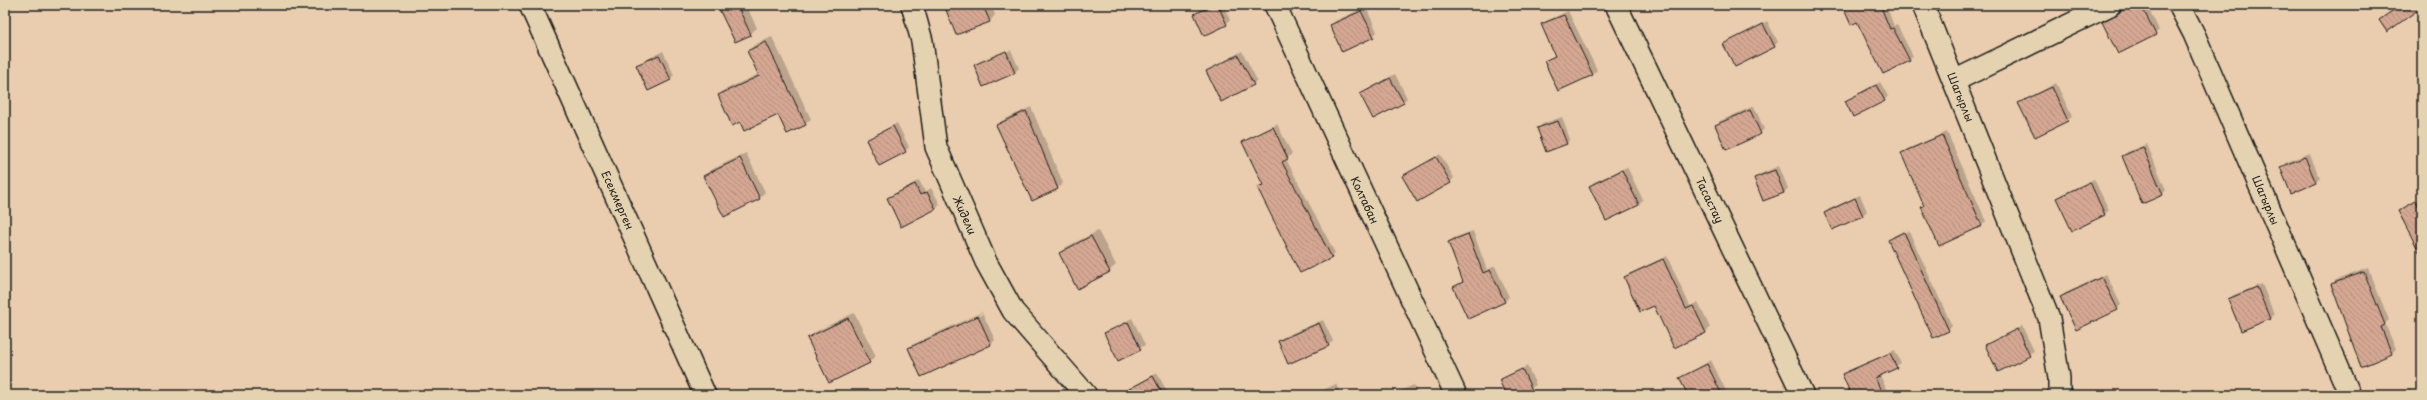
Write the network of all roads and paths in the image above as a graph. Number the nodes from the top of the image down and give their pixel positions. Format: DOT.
graph roads {
  1 [pos="530,5"];
  2 [pos="912,5"];
  3 [pos="1274,5"];
  4 [pos="1616,5"];
  5 [pos="1923,5"];
  6 [pos="2110,5"];
  7 [pos="2179,5"];
  8 [pos="1954,81"];
  9 [pos="706,395"];
  10 [pos="1086,395"];
  11 [pos="1456,395"];
  12 [pos="1803,395"];
  13 [pos="2059,395"];
  14 [pos="2350,395"];
  1 -- 9 [label="street, Eсекмерген"];
  2 -- 10 [label="street, Жидели"];
  3 -- 11 [label="street, Колтабан"];
  4 -- 12 [label="street, Тасастау"];
  5 -- 8 [label="street, Шагырлы"];
  6 -- 8 [label="street"];
  7 -- 14 [label="street, Шагырлы"];
  8 -- 13 [label="street, Шагырлы"];
}
